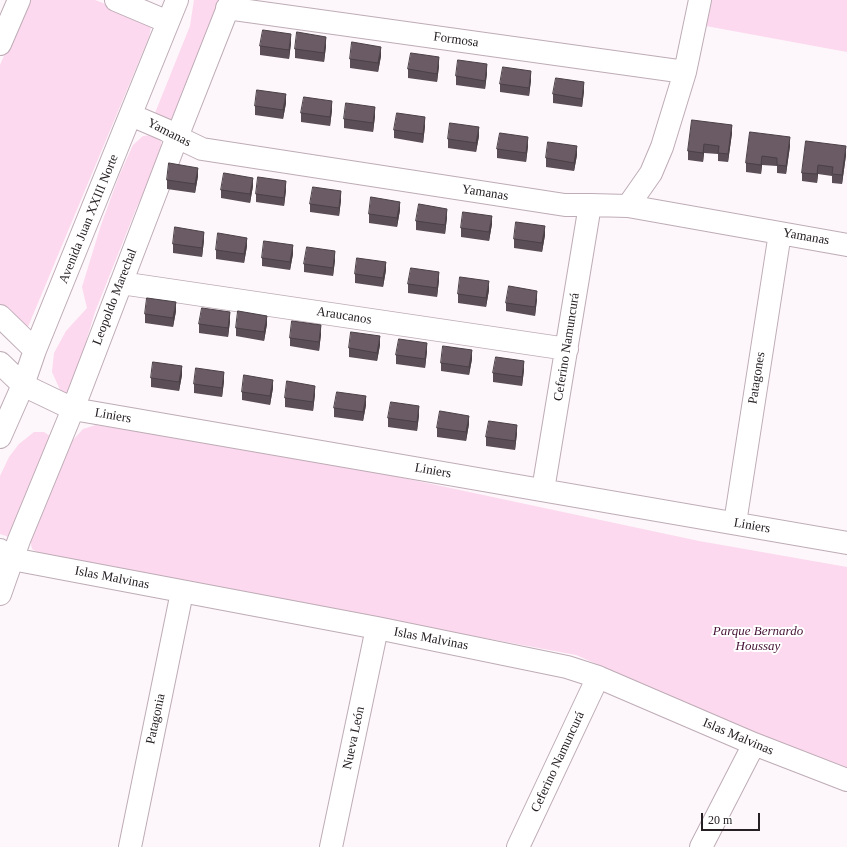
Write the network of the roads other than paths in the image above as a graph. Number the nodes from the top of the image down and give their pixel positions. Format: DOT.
graph roads {
  1 [pos="19,0"];
  2 [pos="116,0"];
  3 [pos="177,0"];
  4 [pos="700,0"];
  5 [pos="229,4"];
  6 [pos="168,22"];
  7 [pos="0,44"];
  8 [pos="685,72"];
  9 [pos="131,114"];
  10 [pos="176,137"];
  11 [pos="590,205"];
  12 [pos="628,206"];
  13 [pos="780,233"];
  14 [pos="847,244"];
  15 [pos="121,282"];
  16 [pos="0,316"];
  17 [pos="35,350"];
  18 [pos="567,350"];
  19 [pos="0,363"];
  20 [pos="23,385"];
  21 [pos="73,409"];
  22 [pos="0,437"];
  23 [pos="543,490"];
  24 [pos="735,523"];
  25 [pos="847,543"];
  26 [pos="6,555"];
  27 [pos="182,592"];
  28 [pos="0,594"];
  29 [pos="377,628"];
  30 [pos="598,677"];
  31 [pos="754,744"];
  32 [pos="847,780"];
  33 [pos="130,847"];
  34 [pos="330,847"];
  35 [pos="518,847"];
  36 [pos="701,847"];
  1 -- 7 [label="street"];
  2 -- 6 [label="street"];
  3 -- 6 [label="street, Avenida Juan XXIII Norte"];
  4 -- 8 [label="street"];
  5 -- 8 [label="street, Formosa"];
  5 -- 10 [label="street, Leopoldo Marechal"];
  6 -- 9 [label="street, Avenida Juan XXIII Norte"];
  8 -- 12 [label="street"];
  9 -- 10 [label="street, Yamanas"];
  9 -- 17 [label="street, Avenida Juan XXIII Norte"];
  10 -- 11 [label="street, Yamanas"];
  10 -- 15 [label="street, Leopoldo Marechal"];
  11 -- 12 [label="street, Yamanas"];
  11 -- 18 [label="street, Ceferino Namuncurá"];
  12 -- 13 [label="street, Yamanas"];
  13 -- 14 [label="street, Yamanas"];
  13 -- 24 [label="street, Patagones"];
  15 -- 18 [label="street, Araucanos"];
  15 -- 21 [label="street, Leopoldo Marechal"];
  16 -- 17 [label="street"];
  17 -- 20 [label="street, Avenida Juan XXIII Norte"];
  18 -- 23 [label="street, Ceferino Namuncurá"];
  19 -- 20 [label="street, Liniers"];
  20 -- 21 [label="street, Liniers"];
  20 -- 22 [label="street, Avenida Juan XXIII Norte"];
  21 -- 23 [label="street, Liniers"];
  21 -- 26 [label="street, Leopoldo Marechal"];
  23 -- 24 [label="street, Liniers"];
  24 -- 25 [label="street, Liniers"];
  26 -- 27 [label="street, Islas Malvinas"];
  26 -- 28 [label="street, Leopoldo Marechal"];
  27 -- 29 [label="street, Islas Malvinas"];
  27 -- 33 [label="street, Patagonia"];
  29 -- 30 [label="street, Islas Malvinas"];
  29 -- 34 [label="street, Nueva León"];
  30 -- 31 [label="street, Islas Malvinas"];
  30 -- 35 [label="street, Ceferino Namuncurá"];
  31 -- 32 [label="street, Islas Malvinas"];
  31 -- 36 [label="street"];
}
